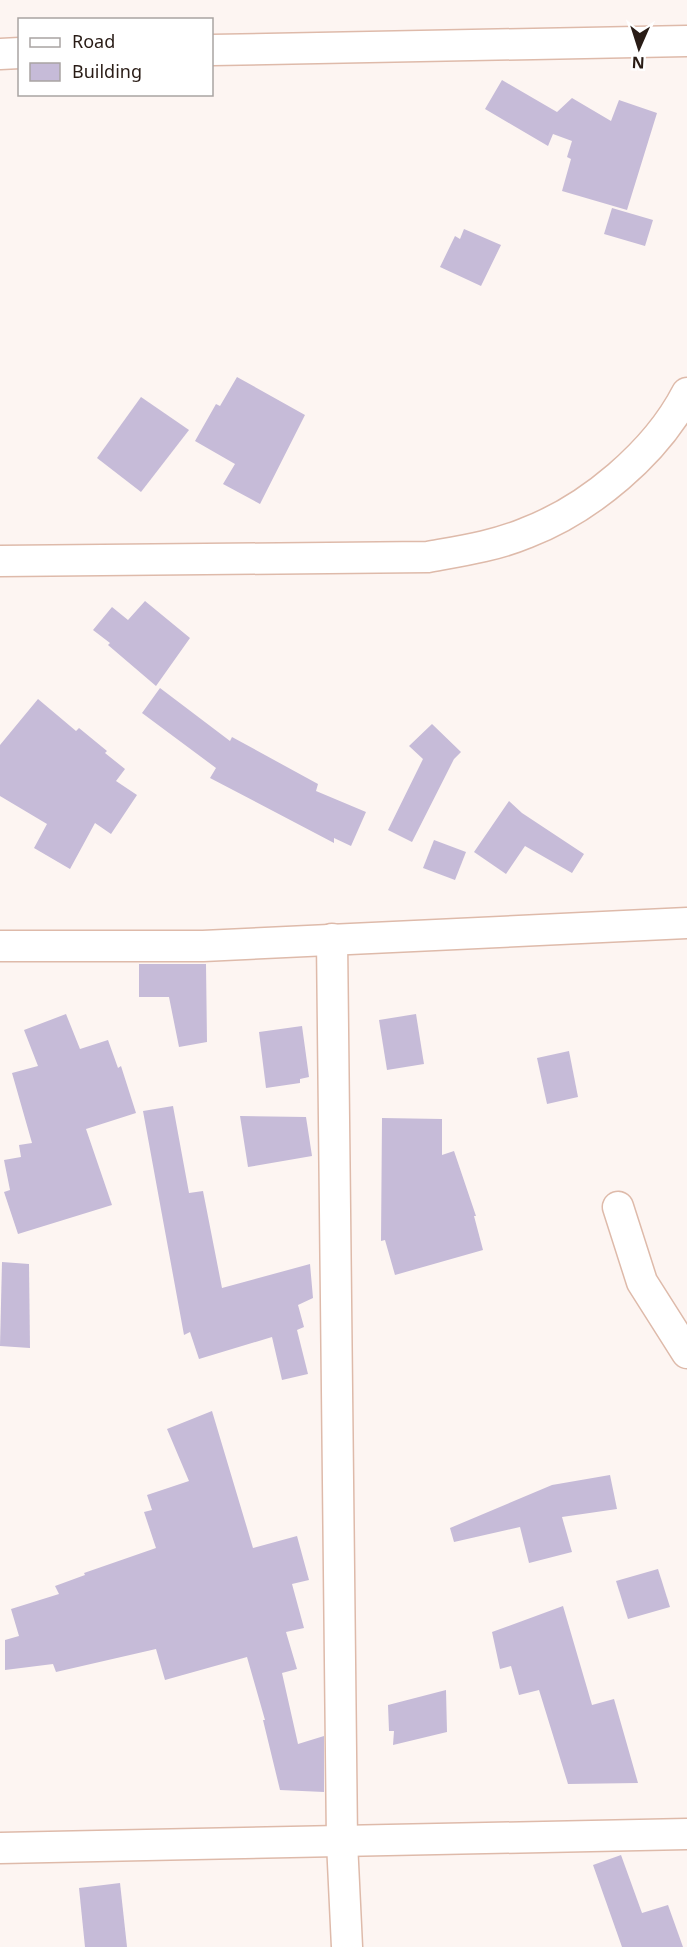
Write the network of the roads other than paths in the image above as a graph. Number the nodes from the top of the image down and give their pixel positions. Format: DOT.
graph roads {
  1 [pos="687,41"];
  2 [pos="213,50"];
  3 [pos="18,53"];
  4 [pos="0,54"];
  5 [pos="687,393"];
  6 [pos="0,561"];
  7 [pos="687,923"];
  8 [pos="332,939"];
  9 [pos="0,946"];
  10 [pos="618,1207"];
  11 [pos="687,1353"];
  12 [pos="687,1834"];
  13 [pos="342,1842"];
  14 [pos="0,1848"];
  15 [pos="347,1947"];
  1 -- 2 [label="street"];
  3 -- 4 [label="street"];
  5 -- 6 [label="street"];
  7 -- 8 [label="street"];
  8 -- 9 [label="street"];
  8 -- 13 [label="street"];
  10 -- 11 [label="street"];
  12 -- 13 [label="street"];
  13 -- 14 [label="street"];
  13 -- 15 [label="street"];
}
